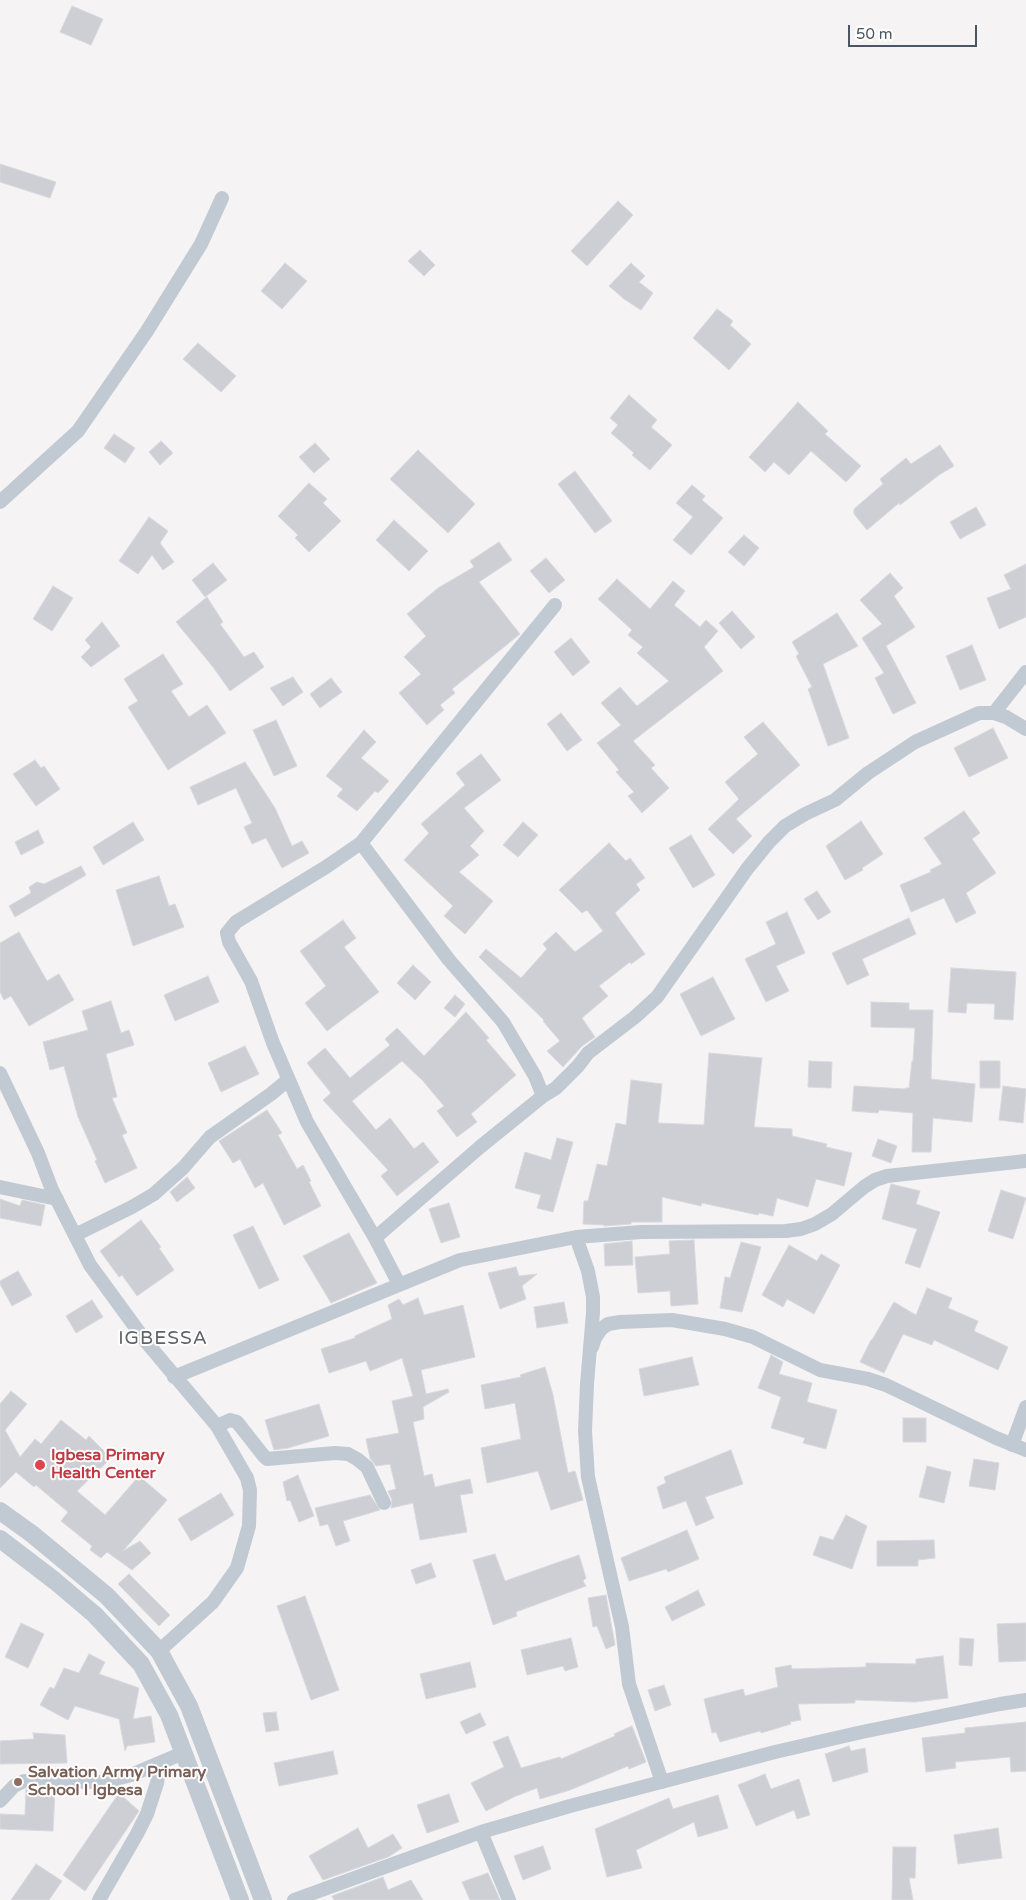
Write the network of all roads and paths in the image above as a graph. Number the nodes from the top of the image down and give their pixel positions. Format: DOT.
graph roads {
  1 [pos="222,198"];
  2 [pos="0,502"];
  3 [pos="555,605"];
  4 [pos="1026,672"];
  5 [pos="994,713"];
  6 [pos="1026,729"];
  7 [pos="361,843"];
  8 [pos="0,1073"];
  9 [pos="288,1080"];
  10 [pos="543,1096"];
  11 [pos="1026,1161"];
  12 [pos="0,1187"];
  13 [pos="57,1199"];
  14 [pos="75,1235"];
  15 [pos="576,1237"];
  16 [pos="375,1238"];
  17 [pos="399,1284"];
  18 [pos="590,1350"];
  19 [pos="174,1377"];
  20 [pos="1026,1407"];
  21 [pos="217,1426"];
  22 [pos="1012,1445"];
  23 [pos="1026,1450"];
  24 [pos="384,1502"];
  25 [pos="0,1511"];
  26 [pos="0,1540"];
  27 [pos="159,1651"];
  28 [pos="1026,1700"];
  29 [pos="183,1753"];
  30 [pos="160,1764"];
  31 [pos="662,1782"];
  32 [pos="0,1801"];
  33 [pos="481,1832"];
  34 [pos="99,1900"];
  35 [pos="240,1900"];
  36 [pos="263,1900"];
  37 [pos="294,1900"];
  38 [pos="509,1900"];
  1 -- 2 [label="street"];
  3 -- 7 [label="street"];
  4 -- 5 [label="street"];
  5 -- 6 [label="street"];
  5 -- 10 [label="street"];
  7 -- 9 [label="street"];
  7 -- 10 [label="street"];
  8 -- 13 [label="street"];
  9 -- 14 [label="street"];
  9 -- 16 [label="street"];
  10 -- 16 [label="street"];
  11 -- 15 [label="street"];
  12 -- 13 [label="street"];
  13 -- 14 [label="street"];
  14 -- 19 [label="street"];
  15 -- 17 [label="street"];
  15 -- 18 [label="street"];
  16 -- 17 [label="street"];
  17 -- 19 [label="street"];
  18 -- 22 [label="street"];
  18 -- 31 [label="street"];
  19 -- 21 [label="street"];
  20 -- 22 [label="street"];
  21 -- 24 [label="street"];
  21 -- 27 [label="street"];
  22 -- 23 [label="street"];
  25 -- 27 [label="street"];
  26 -- 29 [label="street"];
  27 -- 36 [label="street"];
  28 -- 31 [label="street"];
  29 -- 30 [label="street"];
  29 -- 35 [label="street"];
  30 -- 32 [label="street"];
  30 -- 34 [label="street"];
  31 -- 33 [label="street"];
  33 -- 37 [label="street"];
  33 -- 38 [label="street"];
}
